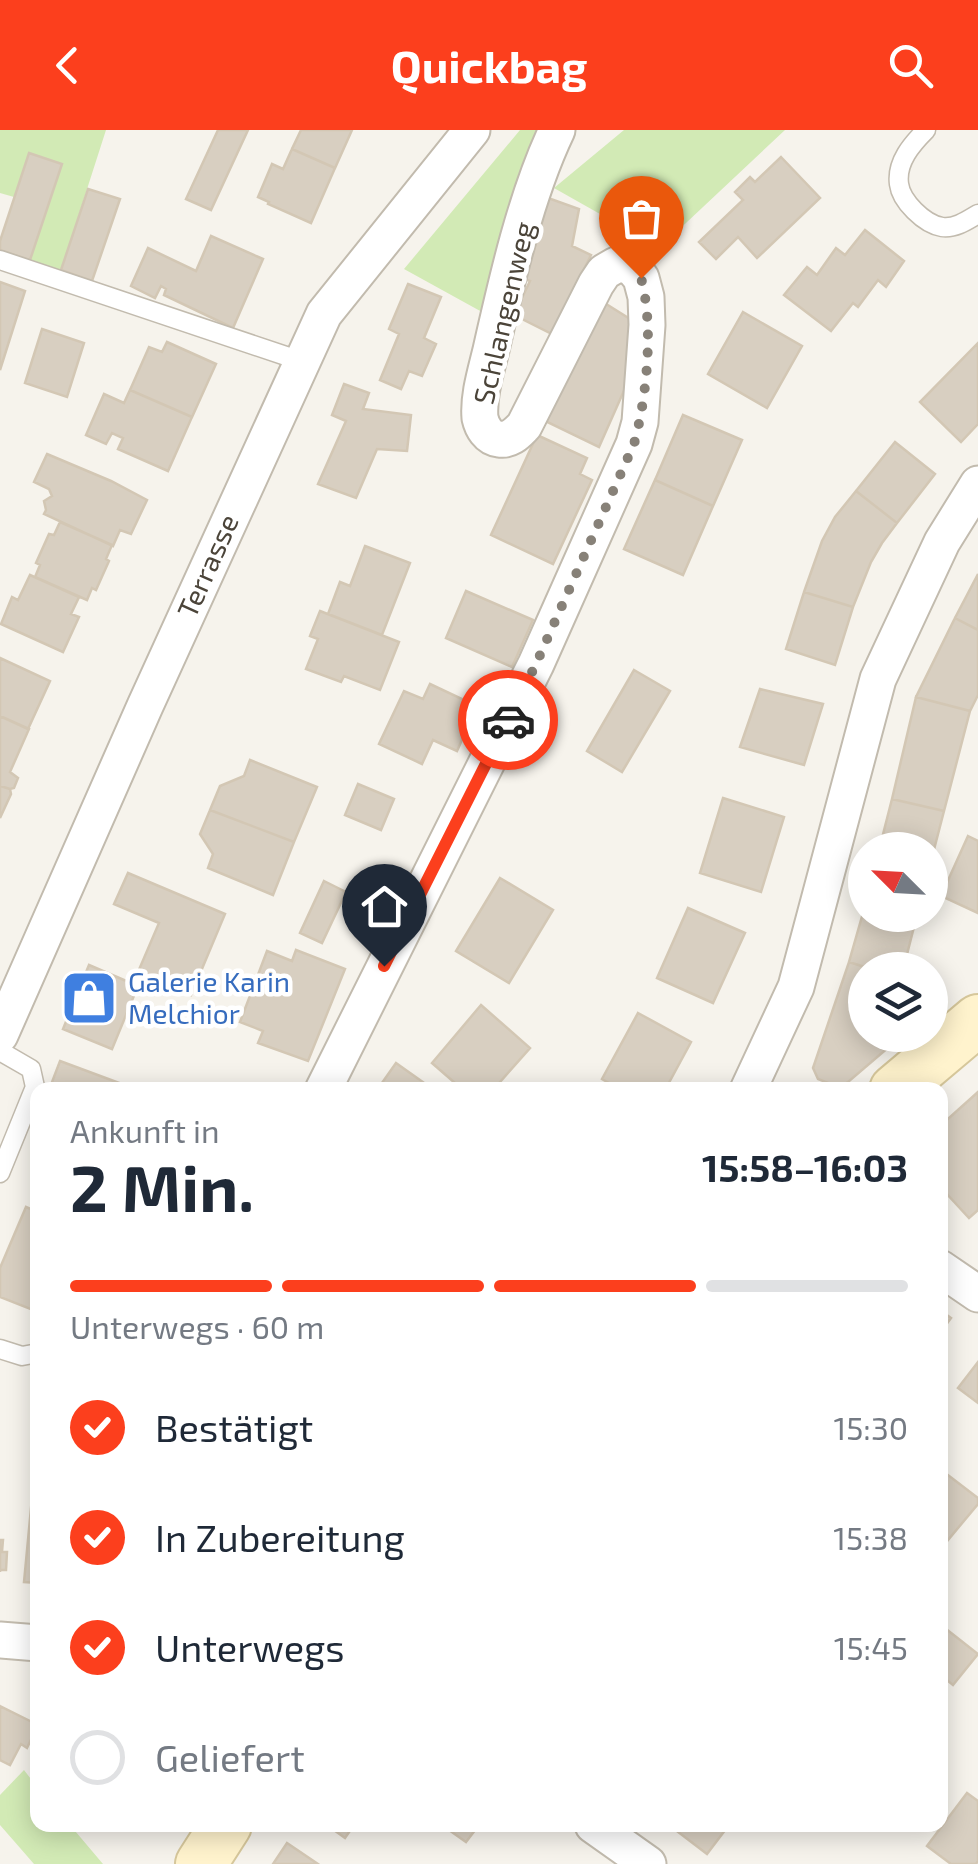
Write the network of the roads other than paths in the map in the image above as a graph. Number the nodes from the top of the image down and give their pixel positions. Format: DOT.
graph roads {
  1 [pos="472,130"];
  2 [pos="557,130"];
  3 [pos="926,130"];
  4 [pos="978,214"];
  5 [pos="0,260"];
  6 [pos="302,361"];
  7 [pos="978,484"];
  8 [pos="978,1020"];
  9 [pos="0,1035"];
  10 [pos="0,1051"];
  11 [pos="35,1082"];
  12 [pos="327,1082"];
  13 [pos="752,1082"];
  14 [pos="904,1082"];
  15 [pos="30,1101"];
  16 [pos="0,1173"];
  17 [pos="948,1273"];
  18 [pos="978,1294"];
  19 [pos="0,1349"];
  20 [pos="30,1354"];
  21 [pos="0,1640"];
  22 [pos="30,1642"];
  23 [pos="222,1832"];
  24 [pos="603,1832"];
  25 [pos="201,1864"];
  26 [pos="648,1864"];
  1 -- 6 [label="street, Terrasse"];
  2 -- 12 [label="street, Schlangenweg"];
  3 -- 4 [label="lane"];
  5 -- 6 [label="lane"];
  6 -- 9 [label="street, Terrasse"];
  7 -- 13 [label="street"];
  8 -- 14 [label="main road"];
  10 -- 11 [label="lane"];
  15 -- 16 [label="lane"];
  17 -- 18 [label="street"];
  19 -- 20 [label="lane"];
  21 -- 22 [label="street"];
  23 -- 25 [label="main road"];
  24 -- 26 [label="street"];
}
